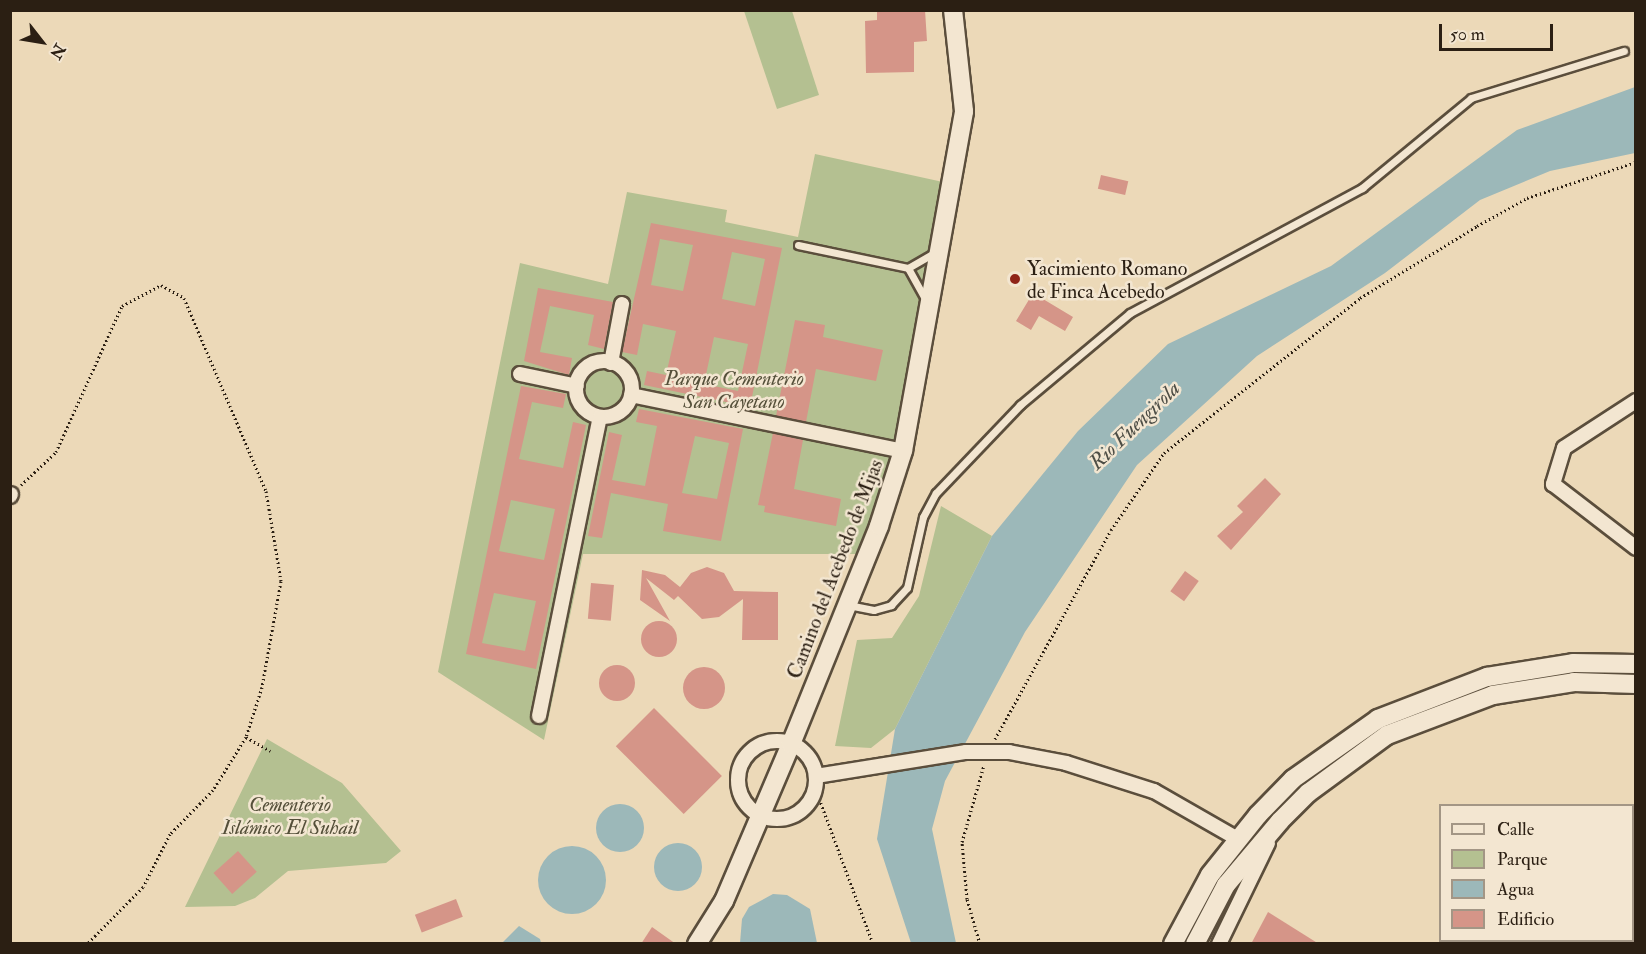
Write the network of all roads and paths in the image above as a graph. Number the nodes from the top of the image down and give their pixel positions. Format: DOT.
graph roads {
  1 [pos="953,10"];
  2 [pos="1624,51"];
  3 [pos="1635,162"];
  4 [pos="798,245"];
  5 [pos="938,251"];
  6 [pos="908,268"];
  7 [pos="622,304"];
  8 [pos="928,304"];
  9 [pos="611,363"];
  10 [pos="520,374"];
  11 [pos="577,386"];
  12 [pos="631,395"];
  13 [pos="1635,401"];
  14 [pos="600,417"];
  15 [pos="903,451"];
  16 [pos="11,495"];
  17 [pos="1635,548"];
  18 [pos="848,605"];
  19 [pos="1635,664"];
  20 [pos="1635,684"];
  21 [pos="539,716"];
  22 [pos="246,737"];
  23 [pos="791,744"];
  24 [pos="270,751"];
  25 [pos="989,752"];
  26 [pos="816,782"];
  27 [pos="760,815"];
  28 [pos="1280,821"];
  29 [pos="1236,838"];
  30 [pos="87,944"];
  31 [pos="697,944"];
  32 [pos="873,944"];
  33 [pos="980,944"];
  34 [pos="1173,944"];
  35 [pos="1196,944"];
  36 [pos="1219,944"];
  1 -- 5 [label="street, Camino del Acebedo de Mijas"];
  2 -- 18 [label="lane"];
  3 -- 25 [label="path"];
  4 -- 6 [label="lane"];
  5 -- 6 [label="lane"];
  5 -- 8 [label="street, Camino del Acebedo de Mijas"];
  6 -- 8 [label="lane"];
  7 -- 9 [label="street"];
  8 -- 15 [label="street, Camino del Acebedo de Mijas"];
  9 -- 11 [label="street"];
  9 -- 12 [label="street"];
  10 -- 11 [label="street"];
  11 -- 14 [label="street"];
  12 -- 14 [label="street"];
  12 -- 15 [label="street"];
  13 -- 17 [label="street"];
  14 -- 21 [label="street"];
  15 -- 18 [label="street, Camino del Acebedo de Mijas"];
  16 -- 22 [label="path"];
  18 -- 23 [label="street, Camino del Acebedo de Mijas"];
  19 -- 29 [label="street"];
  20 -- 28 [label="street"];
  22 -- 24 [label="path"];
  22 -- 30 [label="path"];
  23 -- 26 [label="street"];
  23 -- 27 [label="street, Camino del Acebedo de Mijas"];
  23 -- 27 [label="street"];
  25 -- 26 [label="street"];
  25 -- 29 [label="street"];
  25 -- 33 [label="path"];
  26 -- 27 [label="street"];
  26 -- 32 [label="path"];
  27 -- 31 [label="street, Camino del Acebedo de Mijas"];
  28 -- 35 [label="street"];
  28 -- 36 [label="street"];
  29 -- 34 [label="street"];
}
